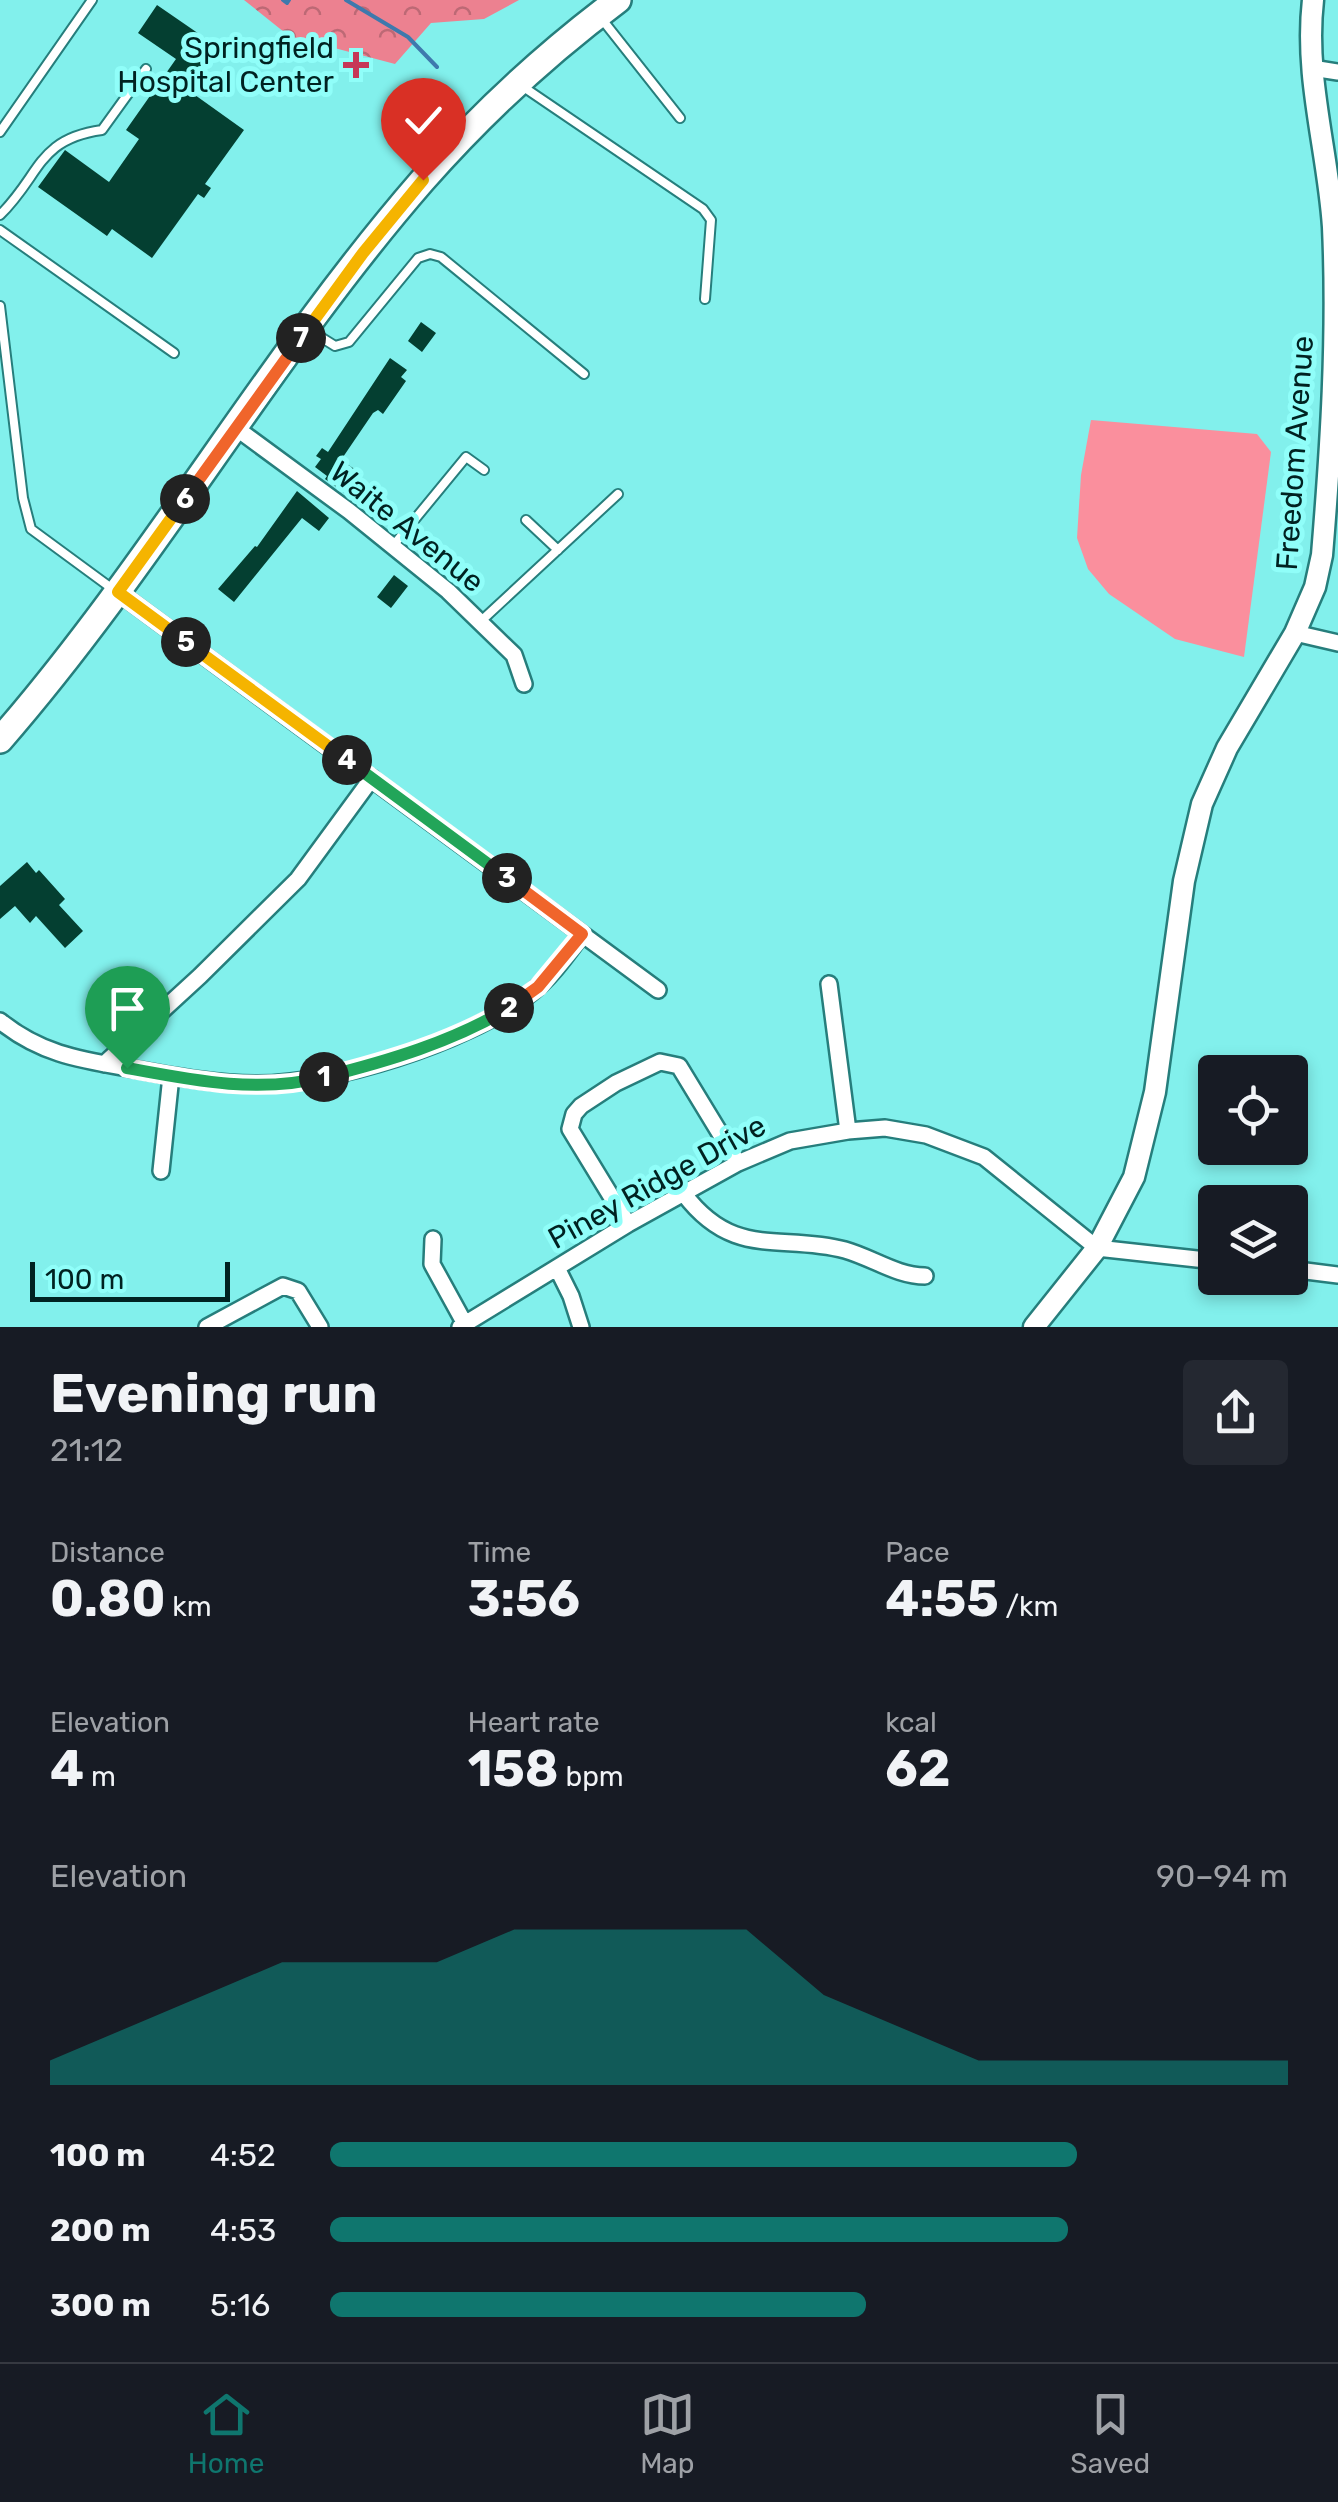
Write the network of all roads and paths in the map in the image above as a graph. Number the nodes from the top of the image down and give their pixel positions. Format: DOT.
graph roads {
  1 [pos="92,0"];
  2 [pos="1313,0"];
  3 [pos="608,7"];
  4 [pos="1312,68"];
  5 [pos="146,70"];
  6 [pos="1338,72"];
  7 [pos="519,83"];
  8 [pos="680,118"];
  9 [pos="0,132"];
  10 [pos="0,216"];
  11 [pos="0,230"];
  12 [pos="705,299"];
  13 [pos="0,306"];
  14 [pos="307,329"];
  15 [pos="174,353"];
  16 [pos="584,374"];
  17 [pos="1336,397"];
  18 [pos="236,428"];
  19 [pos="484,470"];
  20 [pos="618,494"];
  21 [pos="526,520"];
  22 [pos="392,547"];
  23 [pos="558,550"];
  24 [pos="118,592"];
  25 [pos="480,622"];
  26 [pos="1296,632"];
  27 [pos="1338,643"];
  28 [pos="524,684"];
  29 [pos="0,740"];
  30 [pos="372,778"];
  31 [pos="582,934"];
  32 [pos="829,984"];
  33 [pos="658,990"];
  34 [pos="0,1021"];
  35 [pos="104,1064"];
  36 [pos="171,1076"];
  37 [pos="848,1130"];
  38 [pos="738,1162"];
  39 [pos="161,1171"];
  40 [pos="684,1194"];
  41 [pos="628,1224"];
  42 [pos="432,1238"];
  43 [pos="1097,1248"];
  44 [pos="1198,1259"];
  45 [pos="557,1268"];
  46 [pos="1308,1272"];
  47 [pos="1338,1275"];
  48 [pos="926,1276"];
  49 [pos="462,1326"];
  50 [pos="207,1327"];
  51 [pos="320,1327"];
  52 [pos="581,1327"];
  53 [pos="1034,1327"];
  1 -- 9 [label="lane"];
  2 -- 4 [label="street, Freedom Avenue"];
  3 -- 7 [label="main road"];
  3 -- 8 [label="lane"];
  4 -- 6 [label="street"];
  4 -- 17 [label="street, Freedom Avenue"];
  5 -- 10 [label="lane"];
  7 -- 12 [label="lane"];
  7 -- 14 [label="main road"];
  11 -- 15 [label="lane"];
  13 -- 24 [label="lane"];
  14 -- 16 [label="lane"];
  14 -- 18 [label="main road"];
  17 -- 26 [label="street, Freedom Avenue"];
  18 -- 22 [label="street, Waite Avenue"];
  18 -- 24 [label="main road"];
  19 -- 22 [label="lane"];
  20 -- 23 [label="lane"];
  21 -- 23 [label="lane"];
  22 -- 25 [label="street, Waite Avenue"];
  23 -- 25 [label="lane"];
  24 -- 29 [label="main road"];
  24 -- 30 [label="street"];
  25 -- 28 [label="street, Waite Avenue"];
  26 -- 27 [label="street"];
  26 -- 43 [label="street, Freedom Avenue"];
  30 -- 31 [label="street"];
  30 -- 35 [label="street"];
  31 -- 33 [label="street"];
  31 -- 36 [label="street"];
  32 -- 37 [label="street"];
  34 -- 35 [label="street"];
  35 -- 36 [label="street"];
  36 -- 39 [label="street"];
  37 -- 38 [label="street, Piney Ridge Drive"];
  37 -- 43 [label="street, Piney Ridge Drive"];
  38 -- 40 [label="street, Piney Ridge Drive"];
  38 -- 41 [label="street"];
  40 -- 41 [label="street, Piney Ridge Drive"];
  40 -- 48 [label="street"];
  41 -- 45 [label="street, Piney Ridge Drive"];
  42 -- 49 [label="street"];
  43 -- 44 [label="street"];
  43 -- 53 [label="street, Freedom Avenue"];
  45 -- 49 [label="street, Piney Ridge Drive"];
  45 -- 52 [label="street"];
  46 -- 47 [label="street"];
  50 -- 51 [label="street"];
}
